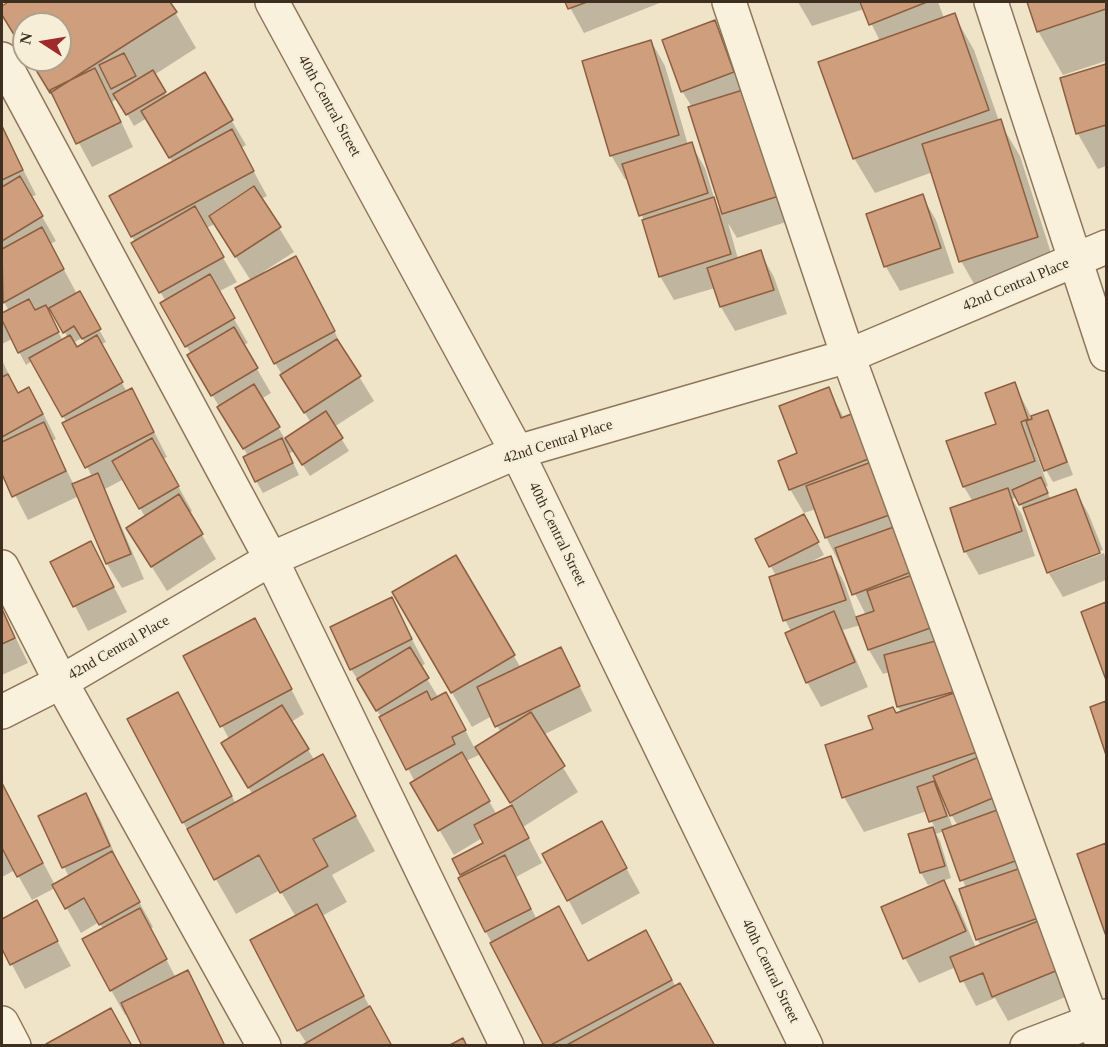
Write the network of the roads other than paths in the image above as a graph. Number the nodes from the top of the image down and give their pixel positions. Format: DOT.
graph roads {
  1 [pos="272,2"];
  2 [pos="729,2"];
  3 [pos="991,2"];
  4 [pos="2,59"];
  5 [pos="1107,248"];
  6 [pos="1076,260"];
  7 [pos="1107,354"];
  8 [pos="848,356"];
  9 [pos="517,452"];
  10 [pos="271,559"];
  11 [pos="2,567"];
  12 [pos="61,682"];
  13 [pos="2,712"];
  14 [pos="2,1023"];
  15 [pos="1101,1028"];
  16 [pos="14,1046"];
  17 [pos="264,1046"];
  18 [pos="507,1046"];
  19 [pos="806,1046"];
  20 [pos="1027,1046"];
  1 -- 9 [label="street, 40th Central Street"];
  2 -- 8 [label="street"];
  3 -- 6 [label="street"];
  4 -- 10 [label="street"];
  5 -- 6 [label="street, 42nd Central Place"];
  6 -- 7 [label="street"];
  6 -- 8 [label="street, 42nd Central Place"];
  8 -- 9 [label="street, 42nd Central Place"];
  8 -- 15 [label="street"];
  9 -- 10 [label="street, 42nd Central Place"];
  9 -- 19 [label="street, 40th Central Street"];
  10 -- 12 [label="street, 42nd Central Place"];
  10 -- 18 [label="street"];
  11 -- 12 [label="street"];
  12 -- 13 [label="street, 42nd Central Place"];
  12 -- 17 [label="street"];
  14 -- 16 [label="street"];
  15 -- 20 [label="street"];
}
